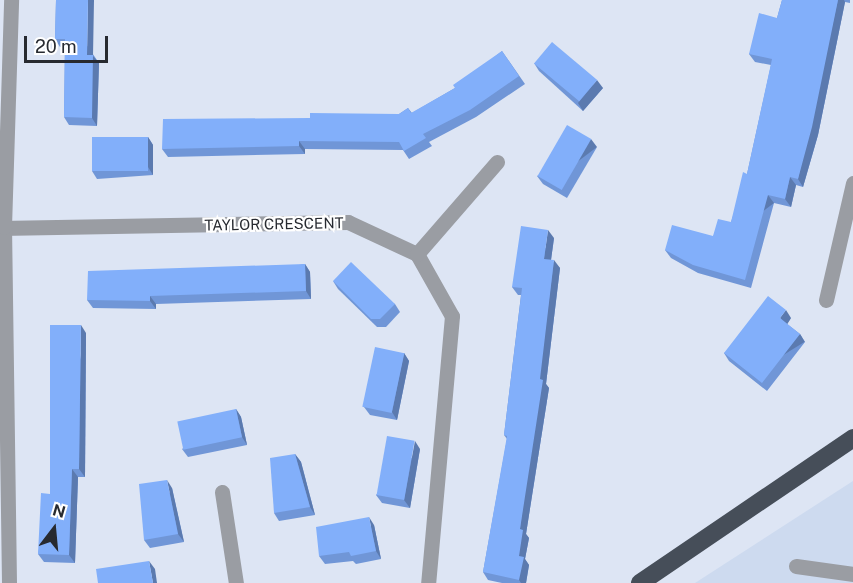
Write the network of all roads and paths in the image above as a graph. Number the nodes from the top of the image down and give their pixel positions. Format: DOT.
graph roads {
  1 [pos="11,0"];
  2 [pos="497,162"];
  3 [pos="853,183"];
  4 [pos="2,228"];
  5 [pos="417,254"];
  6 [pos="825,300"];
  7 [pos="853,438"];
  8 [pos="222,492"];
  9 [pos="796,567"];
  10 [pos="853,574"];
  11 [pos="9,583"];
  12 [pos="236,583"];
  13 [pos="428,583"];
  14 [pos="640,583"];
  1 -- 4 [label="street"];
  2 -- 5 [label="street"];
  3 -- 6 [label="street"];
  4 -- 5 [label="street, TAYLOR CRESCENT"];
  4 -- 11 [label="street"];
  5 -- 13 [label="street"];
  7 -- 14 [label="highway"];
  8 -- 12 [label="street"];
  9 -- 10 [label="street"];
}
